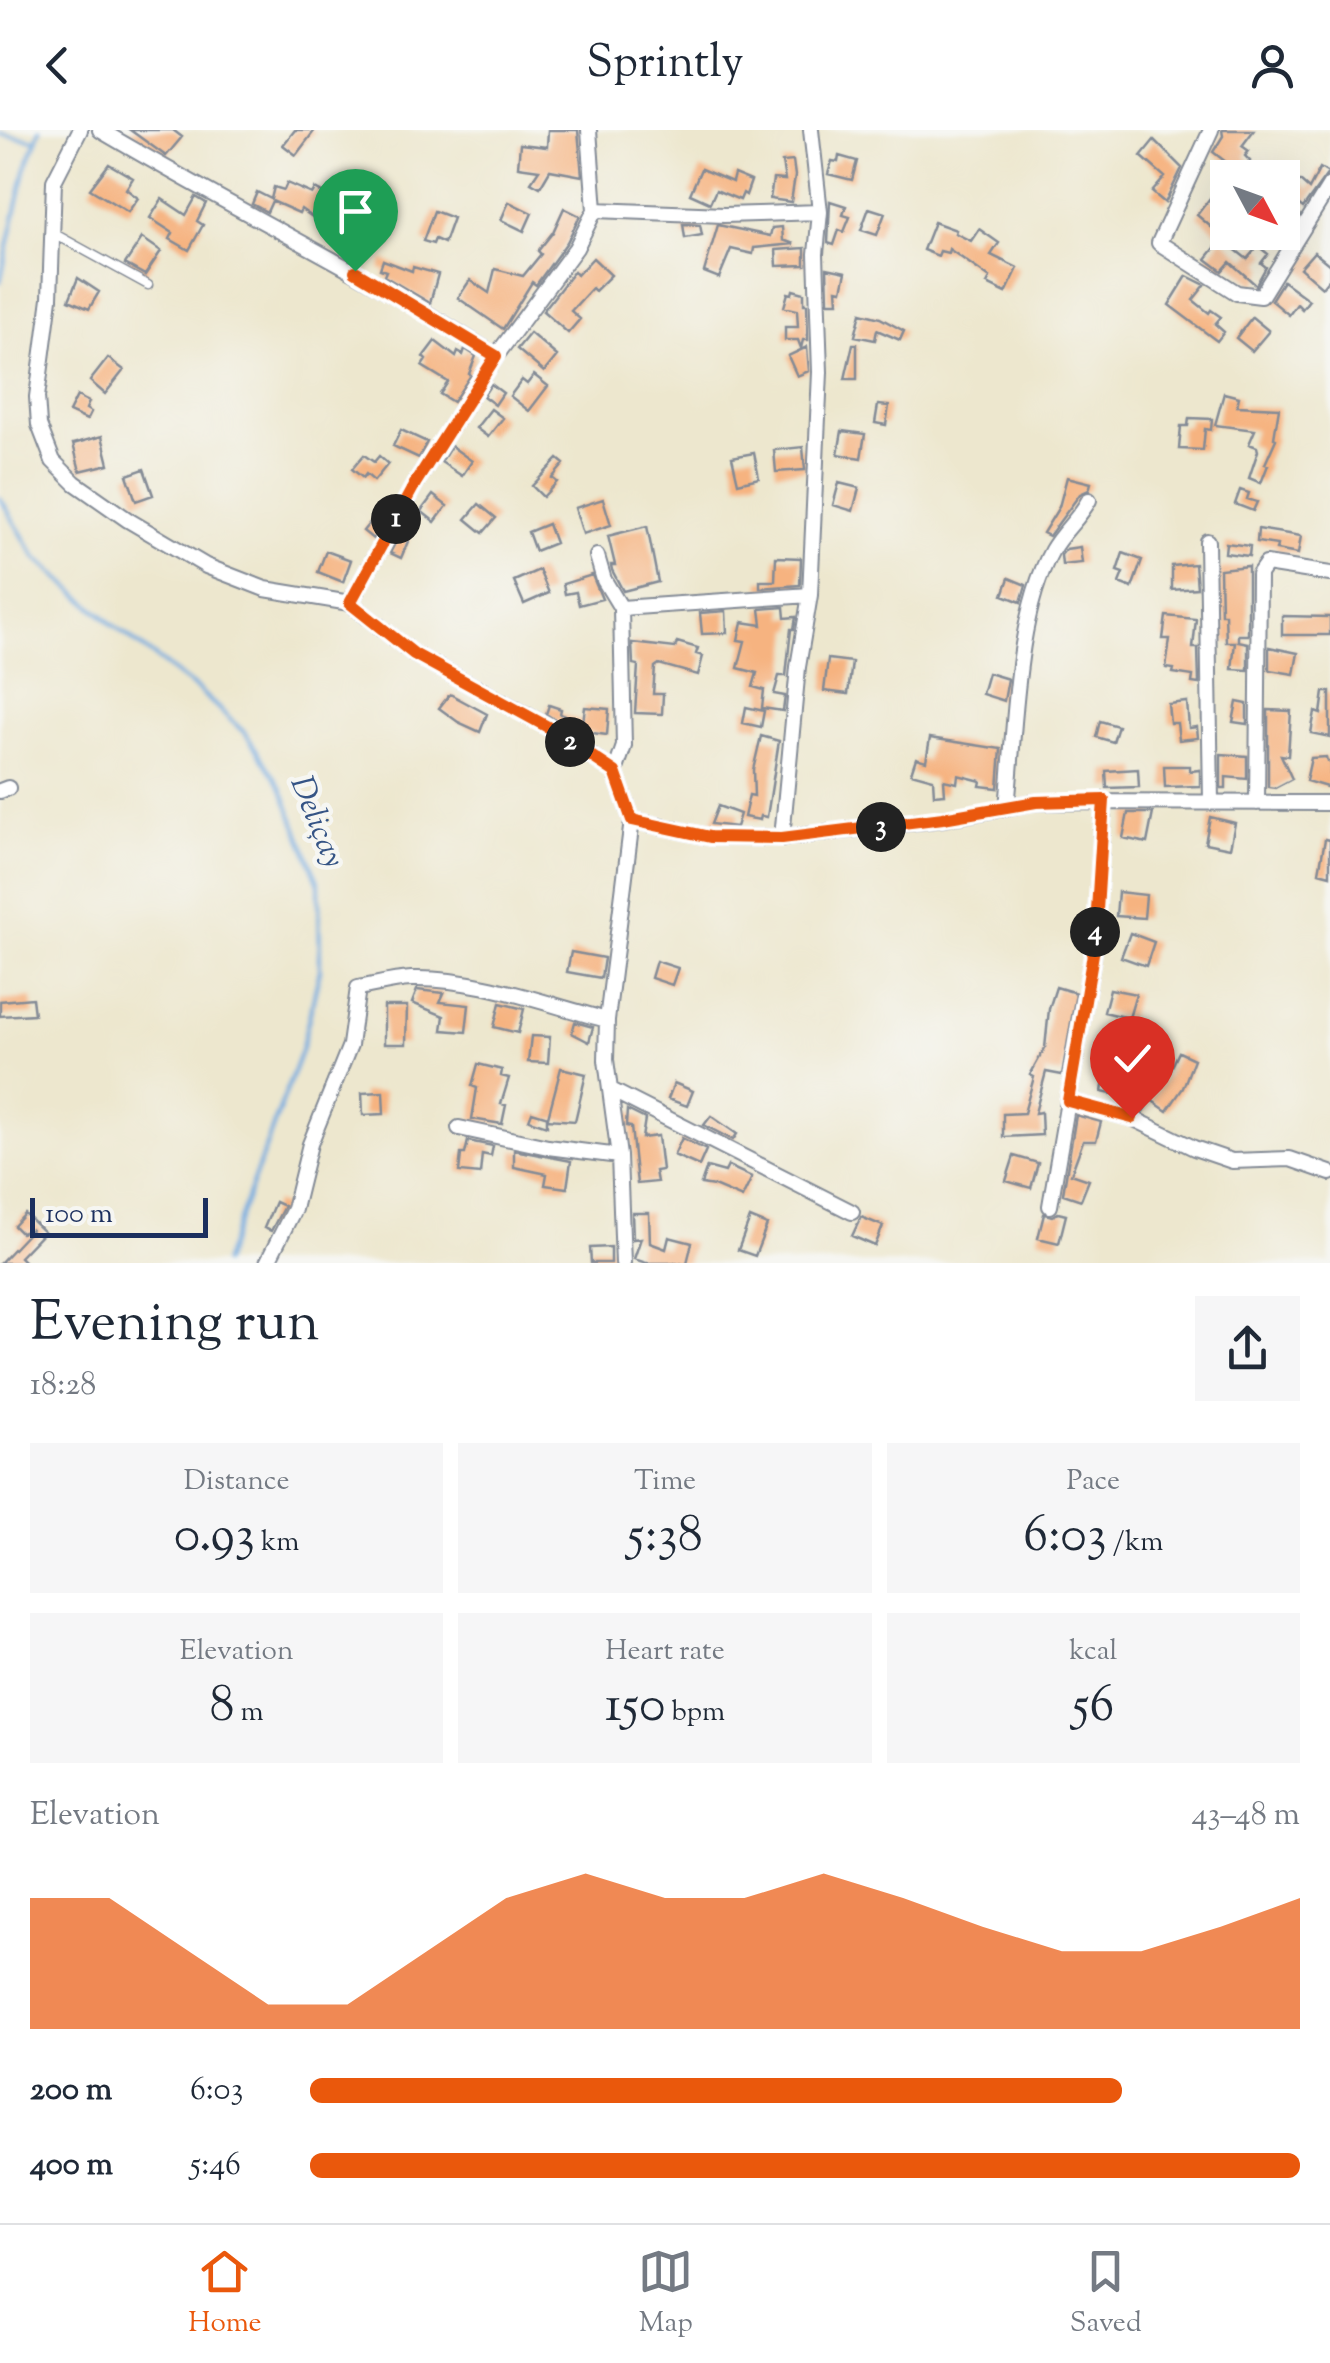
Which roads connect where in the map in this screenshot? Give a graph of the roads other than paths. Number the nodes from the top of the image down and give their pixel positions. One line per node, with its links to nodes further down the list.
1 (80, 130): 9 (street)
2 (100, 130): 11 (street)
3 (589, 130): 7 (street)
4 (811, 130): 8 (street)
5 (1211, 130): 6 (street)
6 (1330, 184)
7 (595, 210): 8 (street); 11 (street)
8 (820, 212): 16 (street)
9 (53, 233): 10 (lane); 17 (street)
10 (148, 286)
11 (496, 356): 17 (street)
12 (1089, 500): 24 (street)
13 (1207, 541): 21 (street)
14 (597, 556): 18 (street)
15 (1330, 574): 22 (street)
16 (810, 595): 18 (street); 26 (street)
17 (350, 603): 19 (street)
18 (621, 608): 19 (street)
19 (615, 772): 25 (street)
20 (1104, 800): 21 (street); 24 (street); 29 (street)
21 (1211, 802): 22 (street)
22 (1257, 803): 23 (street)
23 (1330, 803)
24 (1007, 807): 26 (street)
25 (632, 820): 26 (street); 27 (street)
26 (782, 838)
27 (607, 1020): 28 (street); 36 (street)
28 (611, 1090): 31 (street); 34 (street)
29 (1068, 1101): 32 (street); 33 (street)
30 (459, 1128): 31 (street)
31 (619, 1156): 35 (street)
32 (1330, 1173)
33 (1050, 1206)
34 (852, 1212)
35 (628, 1261)
36 (267, 1263)

